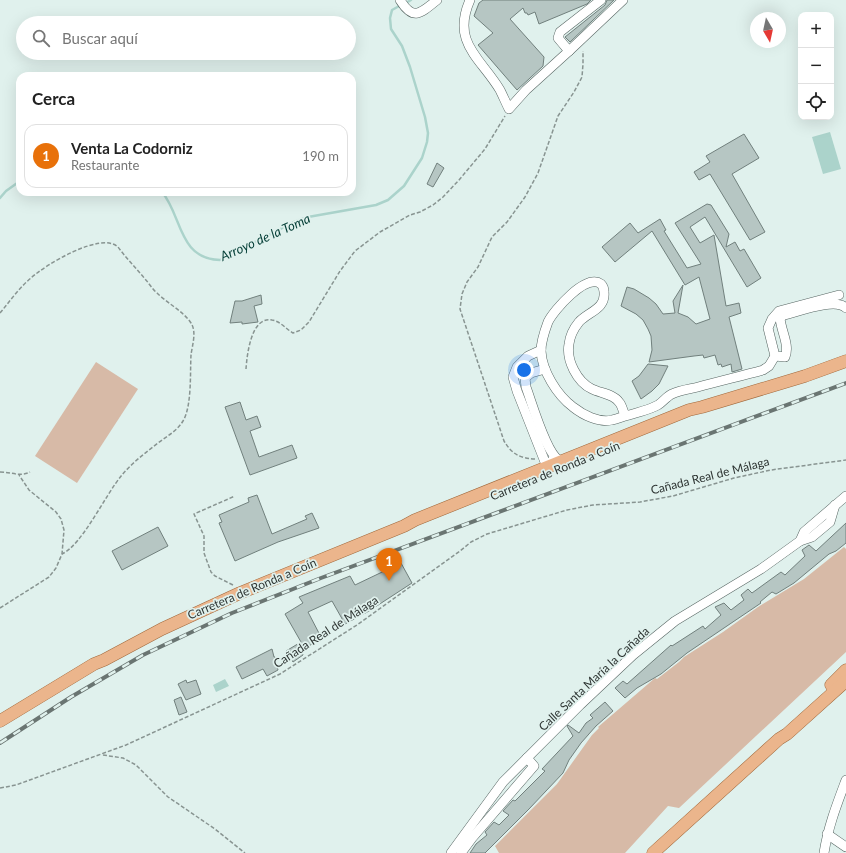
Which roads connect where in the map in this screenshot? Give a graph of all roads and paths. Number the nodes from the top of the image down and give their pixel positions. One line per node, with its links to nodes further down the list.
1 (400, 0): 2 (street)
2 (436, 0)
3 (470, 0): 8 (street)
4 (601, 0): 7 (street)
5 (623, 0): 6 (street)
6 (581, 43): 7 (street); 21 (path)
7 (569, 51): 8 (street)
8 (509, 109): 16 (path)
9 (843, 293): 10 (street); 13 (street)
10 (845, 306): 13 (street)
11 (0, 313): 29 (path)
12 (541, 350): 15 (street); 18 (street); 21 (street)
13 (775, 356): 18 (street)
14 (846, 361): 17 (main road, Carretera de Ronda a Coín)
15 (545, 368): 18 (street); 21 (street)
16 (246, 369)
17 (702, 407): 19 (main road, Carretera de Ronda a Coín); 21 (main road, Carretera de Ronda a Coín)
18 (625, 416)
19 (590, 457): 21 (main road); 25 (main road, Carretera de Ronda a Coín)
20 (846, 460): 38 (path, Cañada Real de Málaga)
21 (549, 462): 25 (main road); 28 (main road, Carretera de Ronda a Coín)
22 (0, 472): 24 (path)
23 (30, 472): 24 (path)
24 (19, 475): 29 (path)
25 (523, 485): 28 (main road, Carretera de Ronda a Coín)
26 (235, 496): 30 (path)
27 (846, 496): 39 (street, Calle Santa María la Cañada)
28 (404, 526): 30 (main road, Carretera de Ronda a Coín)
29 (62, 554): 31 (path)
30 (245, 591): 32 (main road, Carretera de Ronda a Coín)
31 (0, 608)
32 (104, 660): 35 (main road, Carretera de Ronda a Coín); 36 (main road, Carretera de Ronda a Coín)
33 (846, 670): 37 (main road)
34 (846, 681): 37 (main road)
35 (0, 721)
36 (0, 728)
37 (779, 739): 47 (main road)
38 (102, 754): 41 (path, Cañada Real de Málaga); 44 (path)
39 (527, 758): 45 (street, Calle Santa María la Cañada); 46 (street)
40 (846, 780): 42 (street)
41 (0, 788)
42 (827, 834): 43 (street); 48 (street)
43 (846, 847)
44 (245, 853)
45 (451, 853)
46 (461, 853)
47 (653, 853)
48 (824, 853)

